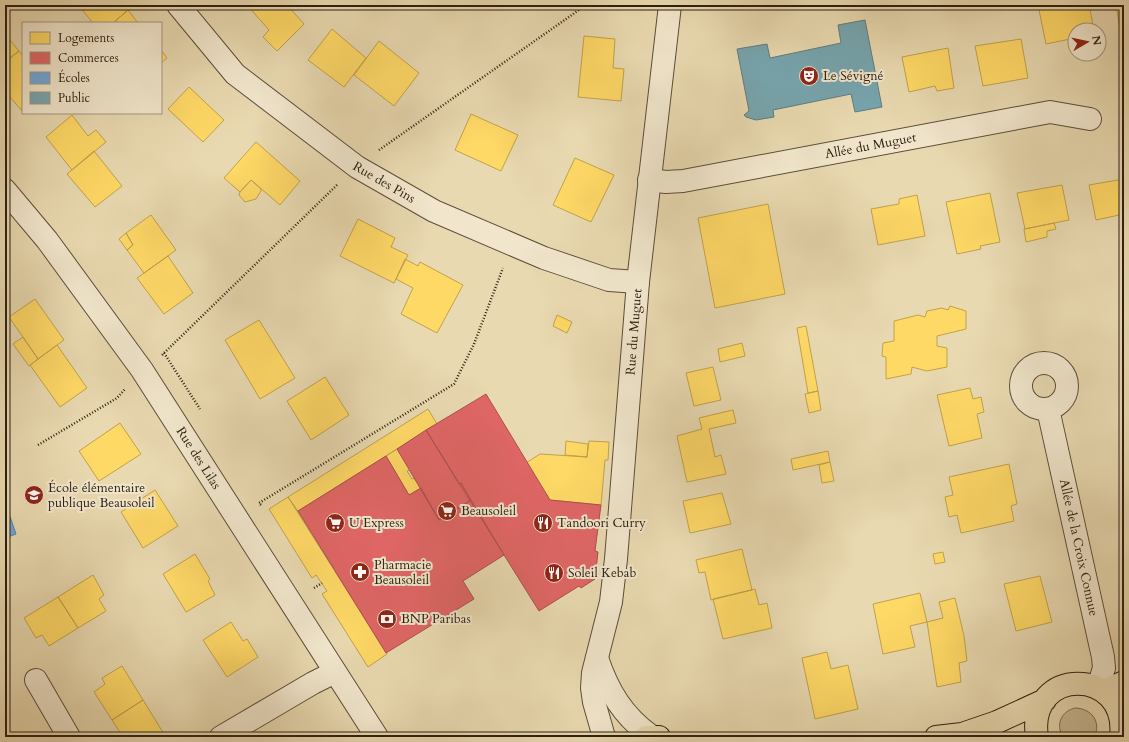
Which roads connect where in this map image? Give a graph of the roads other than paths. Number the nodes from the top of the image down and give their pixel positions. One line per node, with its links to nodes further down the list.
1 (178, 5): 6 (street, Rue des Pins)
2 (670, 5): 4 (street, Rue du Muguet)
3 (1090, 119): 4 (street, Allée du Muguet)
4 (649, 180): 6 (street, Rue du Muguet)
5 (5, 190): 9 (street, Rue des Lilas)
6 (638, 282): 8 (street, Rue du Muguet)
7 (1048, 409): 12 (street, Allée de la Croix Connue)
8 (597, 658): 19 (street, Rue du Muguet); 20 (street)
9 (335, 672): 17 (street); 18 (street, Rue des Lilas)
10 (36, 680): 16 (street)
11 (1124, 682): 12 (main road)
12 (1101, 689): 13 (main road); 14 (main road)
13 (1045, 700): 15 (main road); 23 (main road)
14 (1123, 729)
15 (962, 734): 21 (main road); 22 (main road)
16 (69, 737)
17 (221, 737)
18 (377, 737)
19 (604, 737)
20 (652, 737)
21 (936, 737)
22 (986, 737)
23 (1037, 737)

